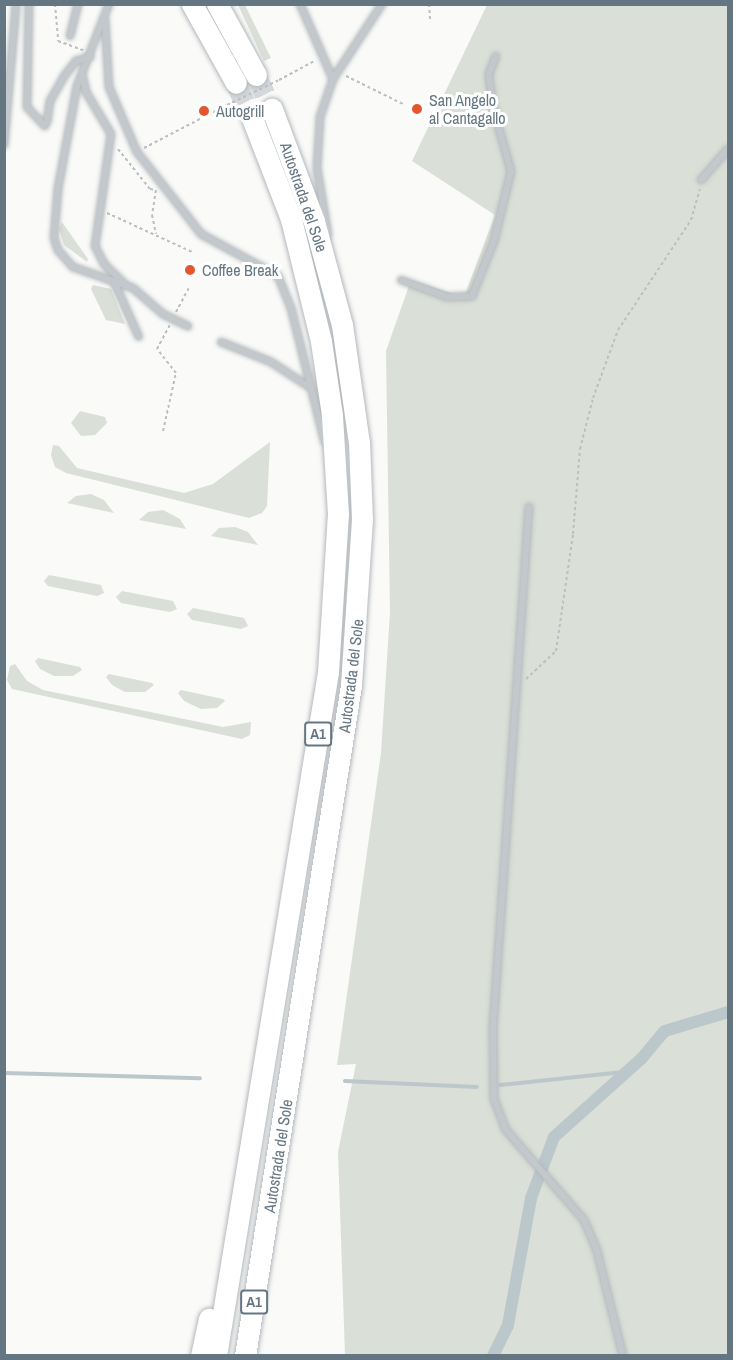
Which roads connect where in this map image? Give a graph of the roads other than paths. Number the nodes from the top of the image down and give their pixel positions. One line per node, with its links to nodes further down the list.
1 (16, 4): 19 (lane)
2 (29, 4): 12 (lane)
3 (78, 4): 10 (lane)
4 (109, 4): 9 (lane)
5 (192, 4): 16 (highway)
6 (218, 4): 14 (highway)
7 (300, 4): 15 (lane)
8 (382, 4): 15 (lane)
9 (105, 20): 12 (lane); 29 (lane)
10 (70, 36)
11 (496, 56): 22 (lane)
12 (90, 57): 13 (lane)
13 (82, 73): 23 (lane); 24 (lane)
14 (256, 75)
15 (333, 79): 25 (lane)
16 (236, 83)
17 (272, 109): 25 (highway, Autostrada del Sole / A1)
18 (252, 118): 30 (highway, Autostrada del Sole / A1)
19 (4, 145)
20 (729, 149): 21 (lane)
21 (701, 180)
22 (401, 280)
23 (114, 282): 24 (lane); 27 (lane)
24 (128, 286): 26 (lane)
25 (342, 325): 33 (highway, Autostrada del Sole / A1)
26 (188, 326)
27 (138, 337)
28 (221, 342): 29 (lane)
29 (308, 386): 30 (lane)
30 (337, 485): 32 (highway, Autostrada del Sole / A1)
31 (529, 507): 38 (lane)
32 (240, 1209): 34 (highway); 35 (highway, Autostrada del Sole / A1)
33 (263, 1249): 36 (highway, Autostrada del Sole / A1); 37 (highway)
34 (201, 1356)
35 (216, 1356)
36 (245, 1356)
37 (256, 1356)
38 (623, 1356)

